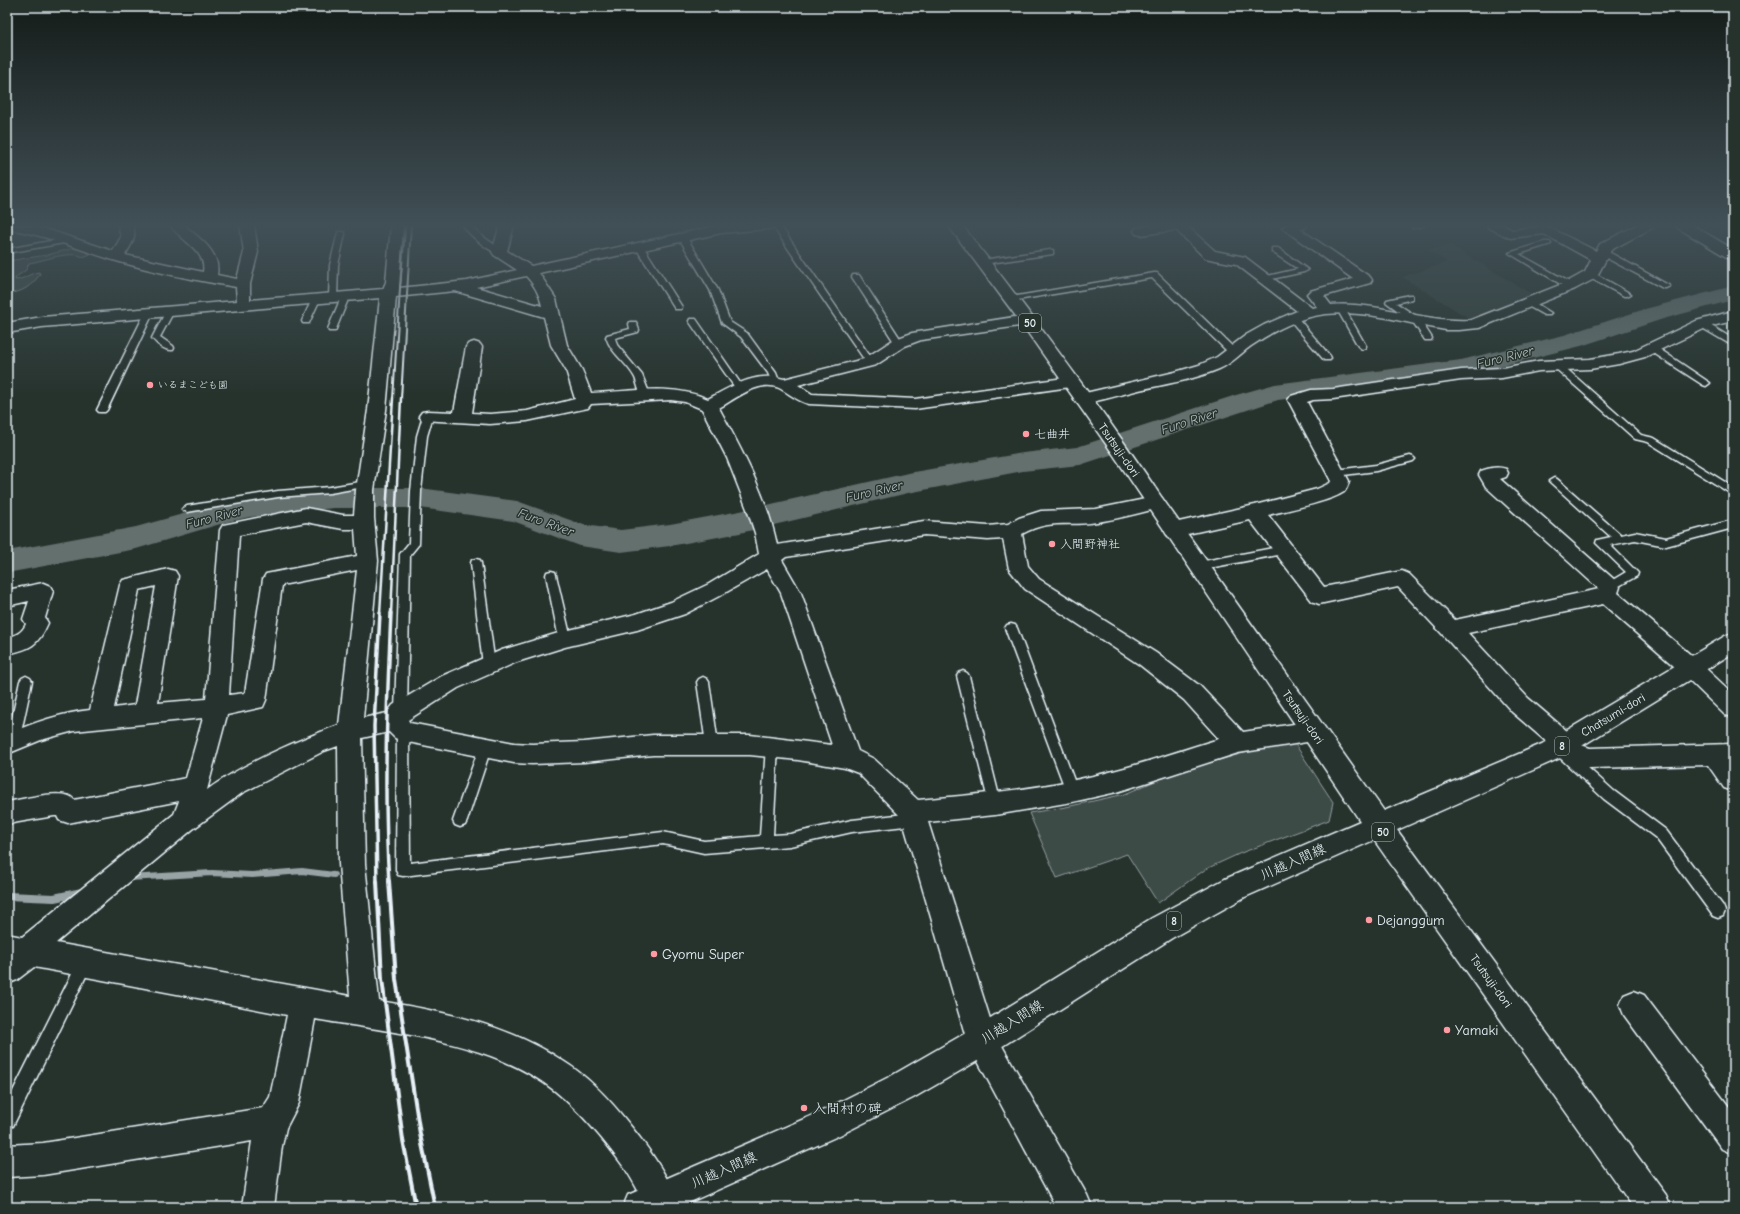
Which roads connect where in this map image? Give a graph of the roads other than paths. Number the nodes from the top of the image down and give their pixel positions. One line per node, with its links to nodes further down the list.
1 (230, 282): 19 (street)
2 (337, 282): 25 (lane)
3 (394, 282): 23 (street)
4 (479, 282): 20 (street)
5 (538, 282): 37 (street)
6 (662, 282): 31 (lane)
7 (710, 282): 60 (lane)
8 (816, 282): 57 (lane)
9 (859, 282): 49 (lane)
10 (998, 282): 28 (main road, Tsutsuji-dori / 50)
11 (1114, 282): 28 (lane)
12 (1161, 282): 55 (lane)
13 (1269, 282): 35 (street)
14 (1359, 282): 32 (street)
15 (1562, 282): 21 (lane)
16 (1578, 282): 21 (street)
17 (1604, 282): 24 (lane)
18 (1657, 282): 22 (lane)
19 (243, 284): 30 (street)
20 (456, 286): 23 (street); 37 (street)
21 (1570, 286): 29 (street)
22 (1666, 286)
23 (389, 293): 25 (street); 74 (street)
24 (1627, 294)
25 (339, 297): 27 (street); 47 (lane)
26 (1409, 297): 41 (lane)
27 (316, 299): 30 (street); 42 (lane)
28 (1011, 299): 40 (main road, Tsutsuji-dori / 50)
29 (1529, 303): 36 (lane); 41 (street)
30 (244, 305): 33 (street)
31 (678, 307)
32 (1334, 309): 35 (street); 41 (street); 51 (lane)
33 (170, 311): 34 (street); 53 (lane)
34 (150, 313): 46 (street); 67 (lane)
35 (1309, 313): 39 (street)
36 (1547, 313)
37 (552, 314): 64 (street)
38 (1733, 316): 45 (street)
39 (1293, 318): 55 (street); 56 (lane)
40 (1027, 320): 49 (street); 59 (main road, Tsutsuji-dori / 50)
41 (1416, 320): 48 (lane)
42 (306, 321)
43 (693, 321): 62 (lane)
44 (633, 324): 63 (lane)
45 (1702, 324): 50 (lane); 54 (street)
46 (7, 328)
47 (332, 329)
48 (1428, 338)
49 (899, 343): 57 (street)
50 (1733, 343)
51 (1362, 346)
52 (474, 347): 69 (street)
53 (170, 348)
54 (1652, 348): 58 (street); 61 (lane)
55 (1233, 352): 65 (street)
56 (1327, 358)
57 (870, 362): 60 (street)
58 (1557, 365): 71 (street); 75 (lane)
59 (1070, 382): 60 (street); 65 (main road, Tsutsuji-dori / 50)
60 (780, 383): 62 (street)
61 (1706, 384)
62 (741, 390): 66 (street)
63 (646, 395): 64 (street); 66 (street)
64 (584, 399): 69 (street)
65 (1082, 400): 76 (main road, Tsutsuji-dori / 50)
66 (709, 406): 85 (street)
67 (102, 410)
68 (428, 416): 69 (street); 106 (lane)
69 (462, 418)
70 (1410, 459): 71 (lane)
71 (1336, 473): 78 (street)
72 (1498, 473): 90 (street)
73 (1554, 481): 83 (lane)
74 (366, 487): 77 (lane); 79 (street)
75 (1733, 492)
76 (1154, 503): 81 (main road, Tsutsuji-dori / 50); 82 (street)
77 (187, 509)
78 (1256, 512): 81 (street); 84 (street)
79 (365, 520): 86 (street); 102 (street)
80 (1733, 524): 83 (lane)
81 (1174, 530): 88 (main road, Tsutsuji-dori / 50)
82 (1012, 531): 85 (street); 110 (street)
83 (1620, 540): 90 (lane)
84 (1284, 550): 88 (lane); 93 (street)
85 (770, 558): 94 (street); 116 (street)
86 (368, 561): 102 (street); 107 (street)
87 (476, 563): 97 (lane)
88 (1199, 566): 108 (main road, Tsutsuji-dori / 50)
89 (551, 575): 94 (lane)
90 (1608, 591): 93 (street); 98 (street)
91 (7, 598): 96 (street)
92 (1011, 628): 119 (lane)
93 (1451, 629): 113 (street)
94 (565, 639): 97 (street)
95 (1733, 642): 98 (main road, Chatsumi-dori / 8)
96 (7, 646)
97 (489, 665): 106 (street)
98 (1691, 668): 103 (street); 113 (main road, Chatsumi-dori / 8)
99 (963, 676): 120 (lane)
100 (26, 681): 109 (lane)
101 (703, 682): 111 (lane)
102 (217, 707): 104 (street); 118 (street)
103 (1733, 708)
104 (145, 713): 105 (street); 105 (street)
105 (100, 718): 109 (street)
106 (399, 721): 107 (street); 114 (street); 126 (lane)
107 (350, 731): 123 (street); 132 (street)
108 (1313, 731): 110 (street); 125 (main road, Tsutsuji-dori / 50)
109 (10, 743)
110 (1238, 743): 119 (street)
111 (712, 744): 112 (street); 114 (street)
112 (772, 746): 116 (street); 126 (lane)
113 (1562, 746): 115 (street); 125 (main road, Chatsumi-dori / 8); 127 (lane)
114 (486, 748): 124 (lane)
115 (1723, 754): 117 (street)
116 (848, 758): 122 (street)
117 (1733, 780)
118 (196, 787): 121 (street); 123 (street)
119 (1072, 791): 120 (street)
120 (996, 804): 122 (street)
121 (7, 813)
122 (913, 816): 126 (lane); 133 (street)
123 (184, 821): 128 (street)
124 (460, 821)
125 (1378, 825): 133 (main road, 川越入間線 / 8); 141 (main road, Tsutsuji-dori / 50)
126 (766, 842)
127 (1718, 911)
128 (17, 955): 129 (street)
129 (85, 962): 130 (street); 134 (lane)
130 (304, 1003): 132 (street); 135 (street)
131 (1634, 1005): 136 (street)
132 (366, 1013): 138 (street)
133 (982, 1041): 138 (main road, 川越入間線 / 8); 140 (main road)
134 (7, 1120)
135 (272, 1122): 137 (street); 139 (street)
136 (1733, 1138)
137 (7, 1162)
138 (650, 1202)
139 (258, 1207)
140 (1075, 1207)
141 (1654, 1207)

